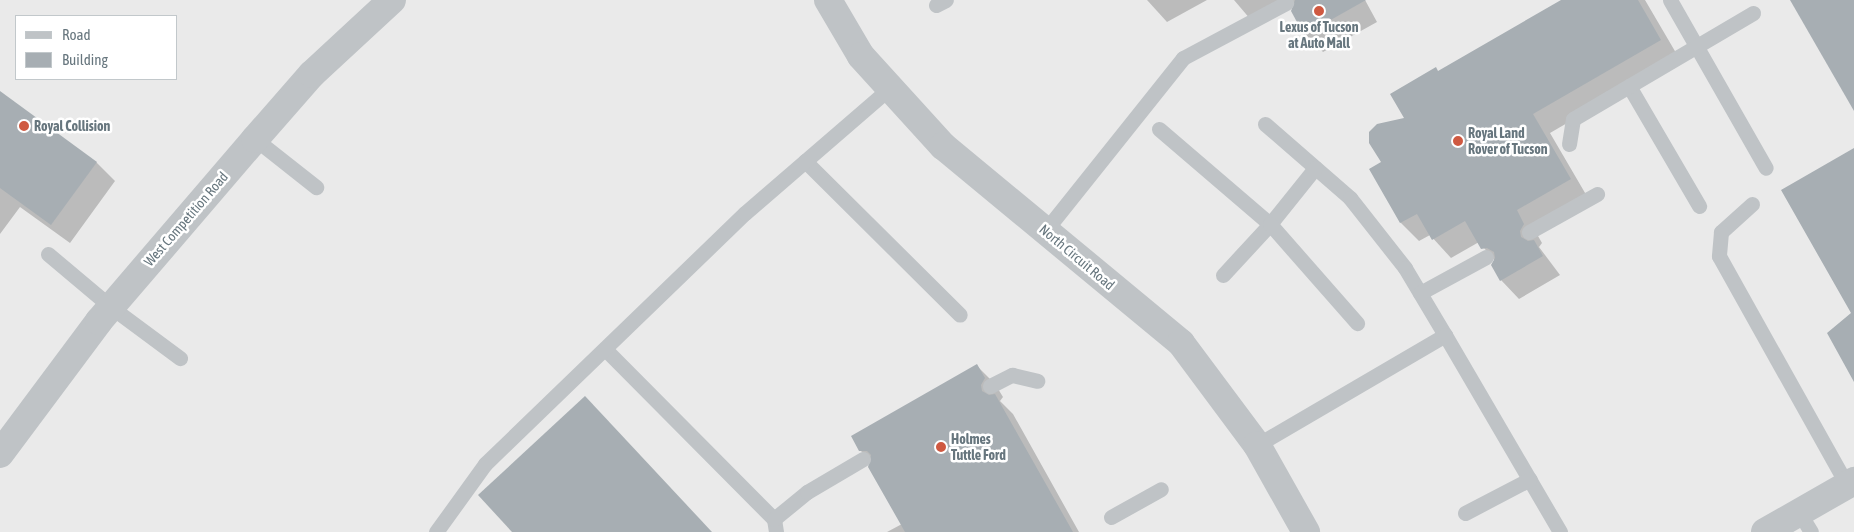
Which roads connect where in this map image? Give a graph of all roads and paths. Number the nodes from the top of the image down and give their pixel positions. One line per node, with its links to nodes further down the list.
1 (392, 0): 11 (street, West Competition Road)
2 (828, 0): 8 (street, North Circuit Road)
3 (1670, 0): 6 (lane)
4 (1286, 3): 21 (lane)
5 (1753, 13): 6 (lane)
6 (1697, 46): 7 (lane); 15 (lane)
7 (1629, 86): 12 (lane); 19 (lane)
8 (890, 88): 13 (lane); 21 (street, North Circuit Road)
9 (1265, 124): 14 (lane)
10 (1158, 129): 20 (lane)
11 (255, 139): 16 (lane); 27 (street, West Competition Road)
12 (1569, 144)
13 (805, 161): 28 (lane); 31 (lane)
14 (1315, 168): 20 (lane); 26 (lane)
15 (1766, 168)
16 (316, 187)
17 (1598, 194): 22 (lane)
18 (1752, 204): 39 (lane)
19 (1699, 206)
20 (1270, 224): 25 (lane); 29 (lane)
21 (1046, 231): 35 (street, North Circuit Road)
22 (1529, 232)
23 (48, 254): 27 (lane)
24 (1486, 257): 26 (lane)
25 (1223, 275)
26 (1420, 293): 30 (lane)
27 (111, 307): 32 (lane); 36 (street, West Competition Road)
28 (960, 315)
29 (1357, 323)
30 (1445, 335): 35 (lane); 38 (lane)
31 (605, 349): 44 (lane); 45 (lane)
32 (180, 358)
33 (1037, 381): 34 (lane)
34 (990, 386)
35 (1256, 445): 46 (street, North Circuit Road)
36 (0, 454)
37 (863, 459): 44 (lane)
38 (1530, 479): 41 (lane); 47 (lane)
39 (1851, 483): 43 (street)
40 (1161, 489): 42 (lane)
41 (1465, 513)
42 (1111, 517)
43 (1805, 522): 48 (street)
44 (775, 526)
45 (436, 532)
46 (1306, 532)
47 (1560, 532)
48 (1764, 532)

